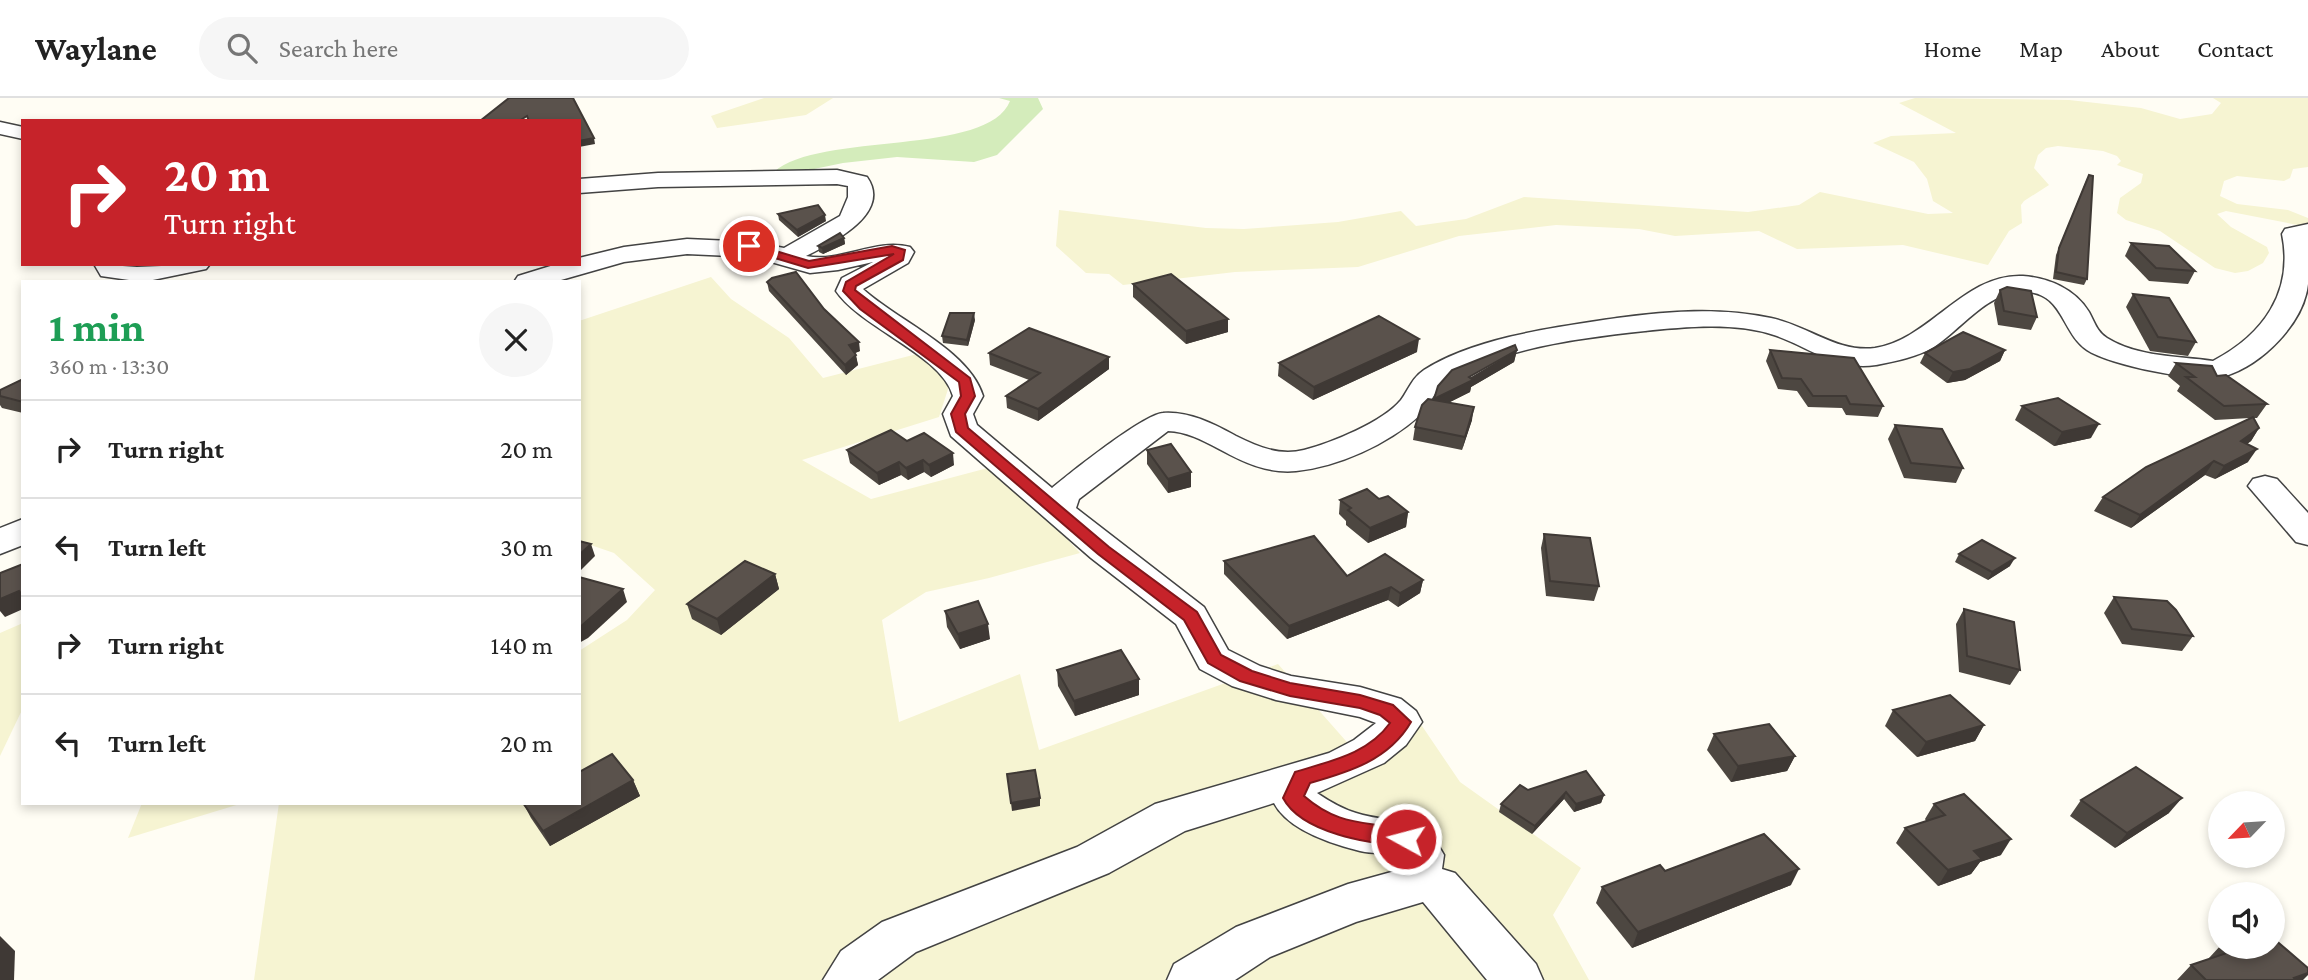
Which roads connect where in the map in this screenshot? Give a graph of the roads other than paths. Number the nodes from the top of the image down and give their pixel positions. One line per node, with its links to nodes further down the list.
1 (0, 128): 2 (street)
2 (21, 133)
3 (581, 186): 5 (street)
4 (2308, 231): 12 (street)
5 (787, 256): 9 (street); 12 (street)
6 (108, 266): 7 (street)
7 (183, 266)
8 (579, 266): 10 (street)
9 (581, 266)
10 (534, 280)
11 (2264, 486): 14 (street)
12 (1058, 509): 16 (street)
13 (21, 531): 15 (street)
14 (2308, 534)
15 (0, 543)
16 (1302, 778): 18 (street); 19 (street)
17 (1438, 887): 20 (street)
18 (848, 980)
19 (1192, 980)
20 (1518, 980)

